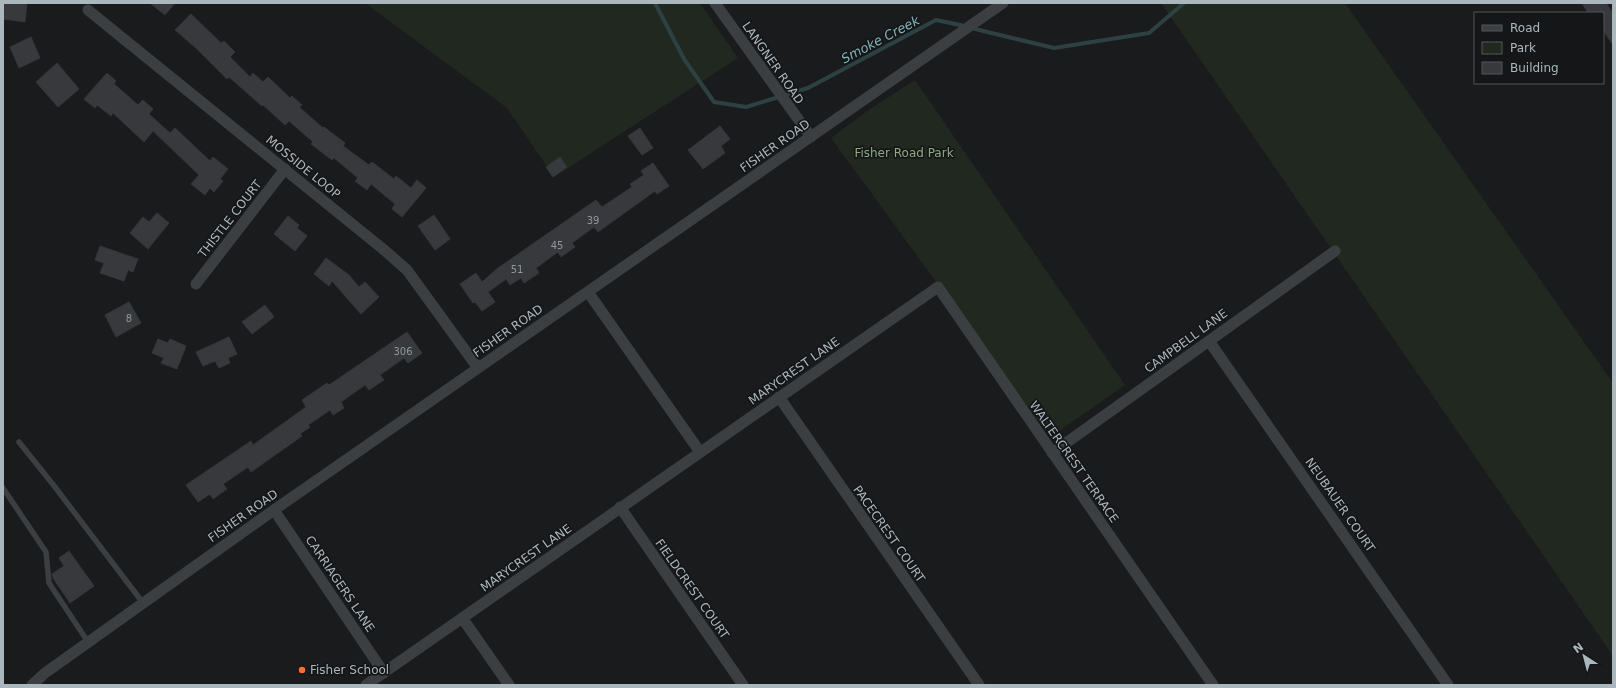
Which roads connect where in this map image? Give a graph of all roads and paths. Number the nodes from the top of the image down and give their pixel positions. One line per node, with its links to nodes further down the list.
1 (715, 3): 4 (street, LANGNER ROAD)
2 (1002, 4): 4 (street, FISHER ROAD)
3 (88, 10): 5 (street, MOSSIDE LOOP)
4 (810, 137): 8 (street, FISHER ROAD)
5 (285, 169): 7 (street, THISTLE COURT); 11 (street, MOSSIDE LOOP)
6 (1335, 251): 10 (street, CAMPBELL LANE)
7 (196, 284)
8 (588, 292): 11 (street, FISHER ROAD); 14 (street)
9 (904, 310): 12 (street, MARYCREST LANE); 15 (street, WALTERCREST TERRACE)
10 (1209, 340): 15 (street, CAMPBELL LANE); 29 (street, NEUBAUER COURT)
11 (478, 368): 18 (street, FISHER ROAD)
12 (779, 397): 14 (street, MARYCREST LANE); 27 (street, PACECREST COURT)
13 (19, 442): 19 (lane)
14 (700, 452): 17 (street, MARYCREST LANE)
15 (1052, 453): 28 (street, WALTERCREST TERRACE)
16 (3, 488): 21 (lane)
17 (620, 507): 20 (street, MARYCREST LANE); 26 (street, FIELDCREST COURT)
18 (274, 510): 19 (street, FISHER ROAD); 22 (street, CARRIAGERS LANE)
19 (143, 603): 21 (street, FISHER ROAD)
20 (463, 619): 22 (street, MARYCREST LANE); 25 (street)
21 (88, 642): 23 (street, FISHER ROAD)
22 (384, 673): 24 (street, MARYCREST LANE)
23 (32, 685)
24 (366, 685)
25 (509, 685)
26 (743, 685)
27 (979, 685)
28 (1213, 685)
29 (1448, 685)

